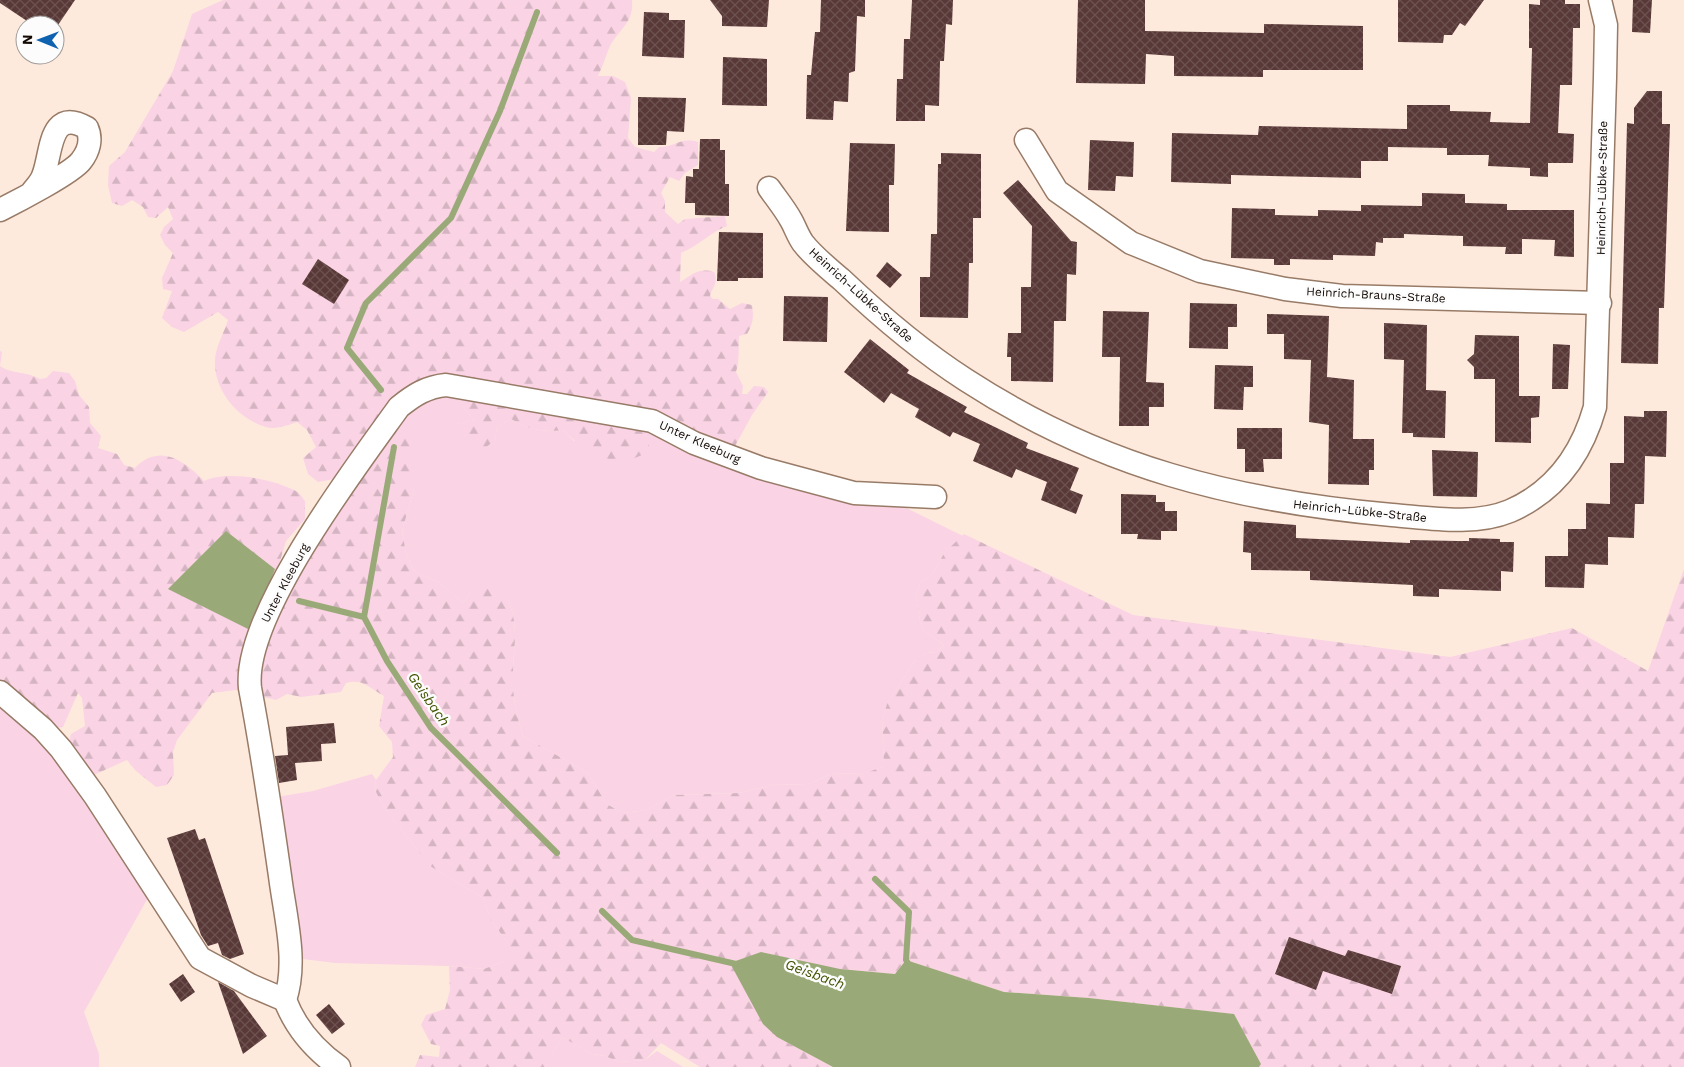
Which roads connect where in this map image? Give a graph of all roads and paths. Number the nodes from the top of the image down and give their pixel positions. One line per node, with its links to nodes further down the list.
1 (1600, 0): 6 (street, Heinrich-Lübke-Straße)
2 (1026, 140): 6 (street, Heinrich-Brauns-Straße)
3 (769, 188): 6 (street, Heinrich-Lübke-Straße)
4 (32, 192): 5 (street)
5 (0, 210)
6 (1600, 302)
7 (935, 497): 9 (street, Unter Kleeburg)
8 (0, 692): 9 (street)
9 (285, 1000): 10 (street)
10 (339, 1067)

